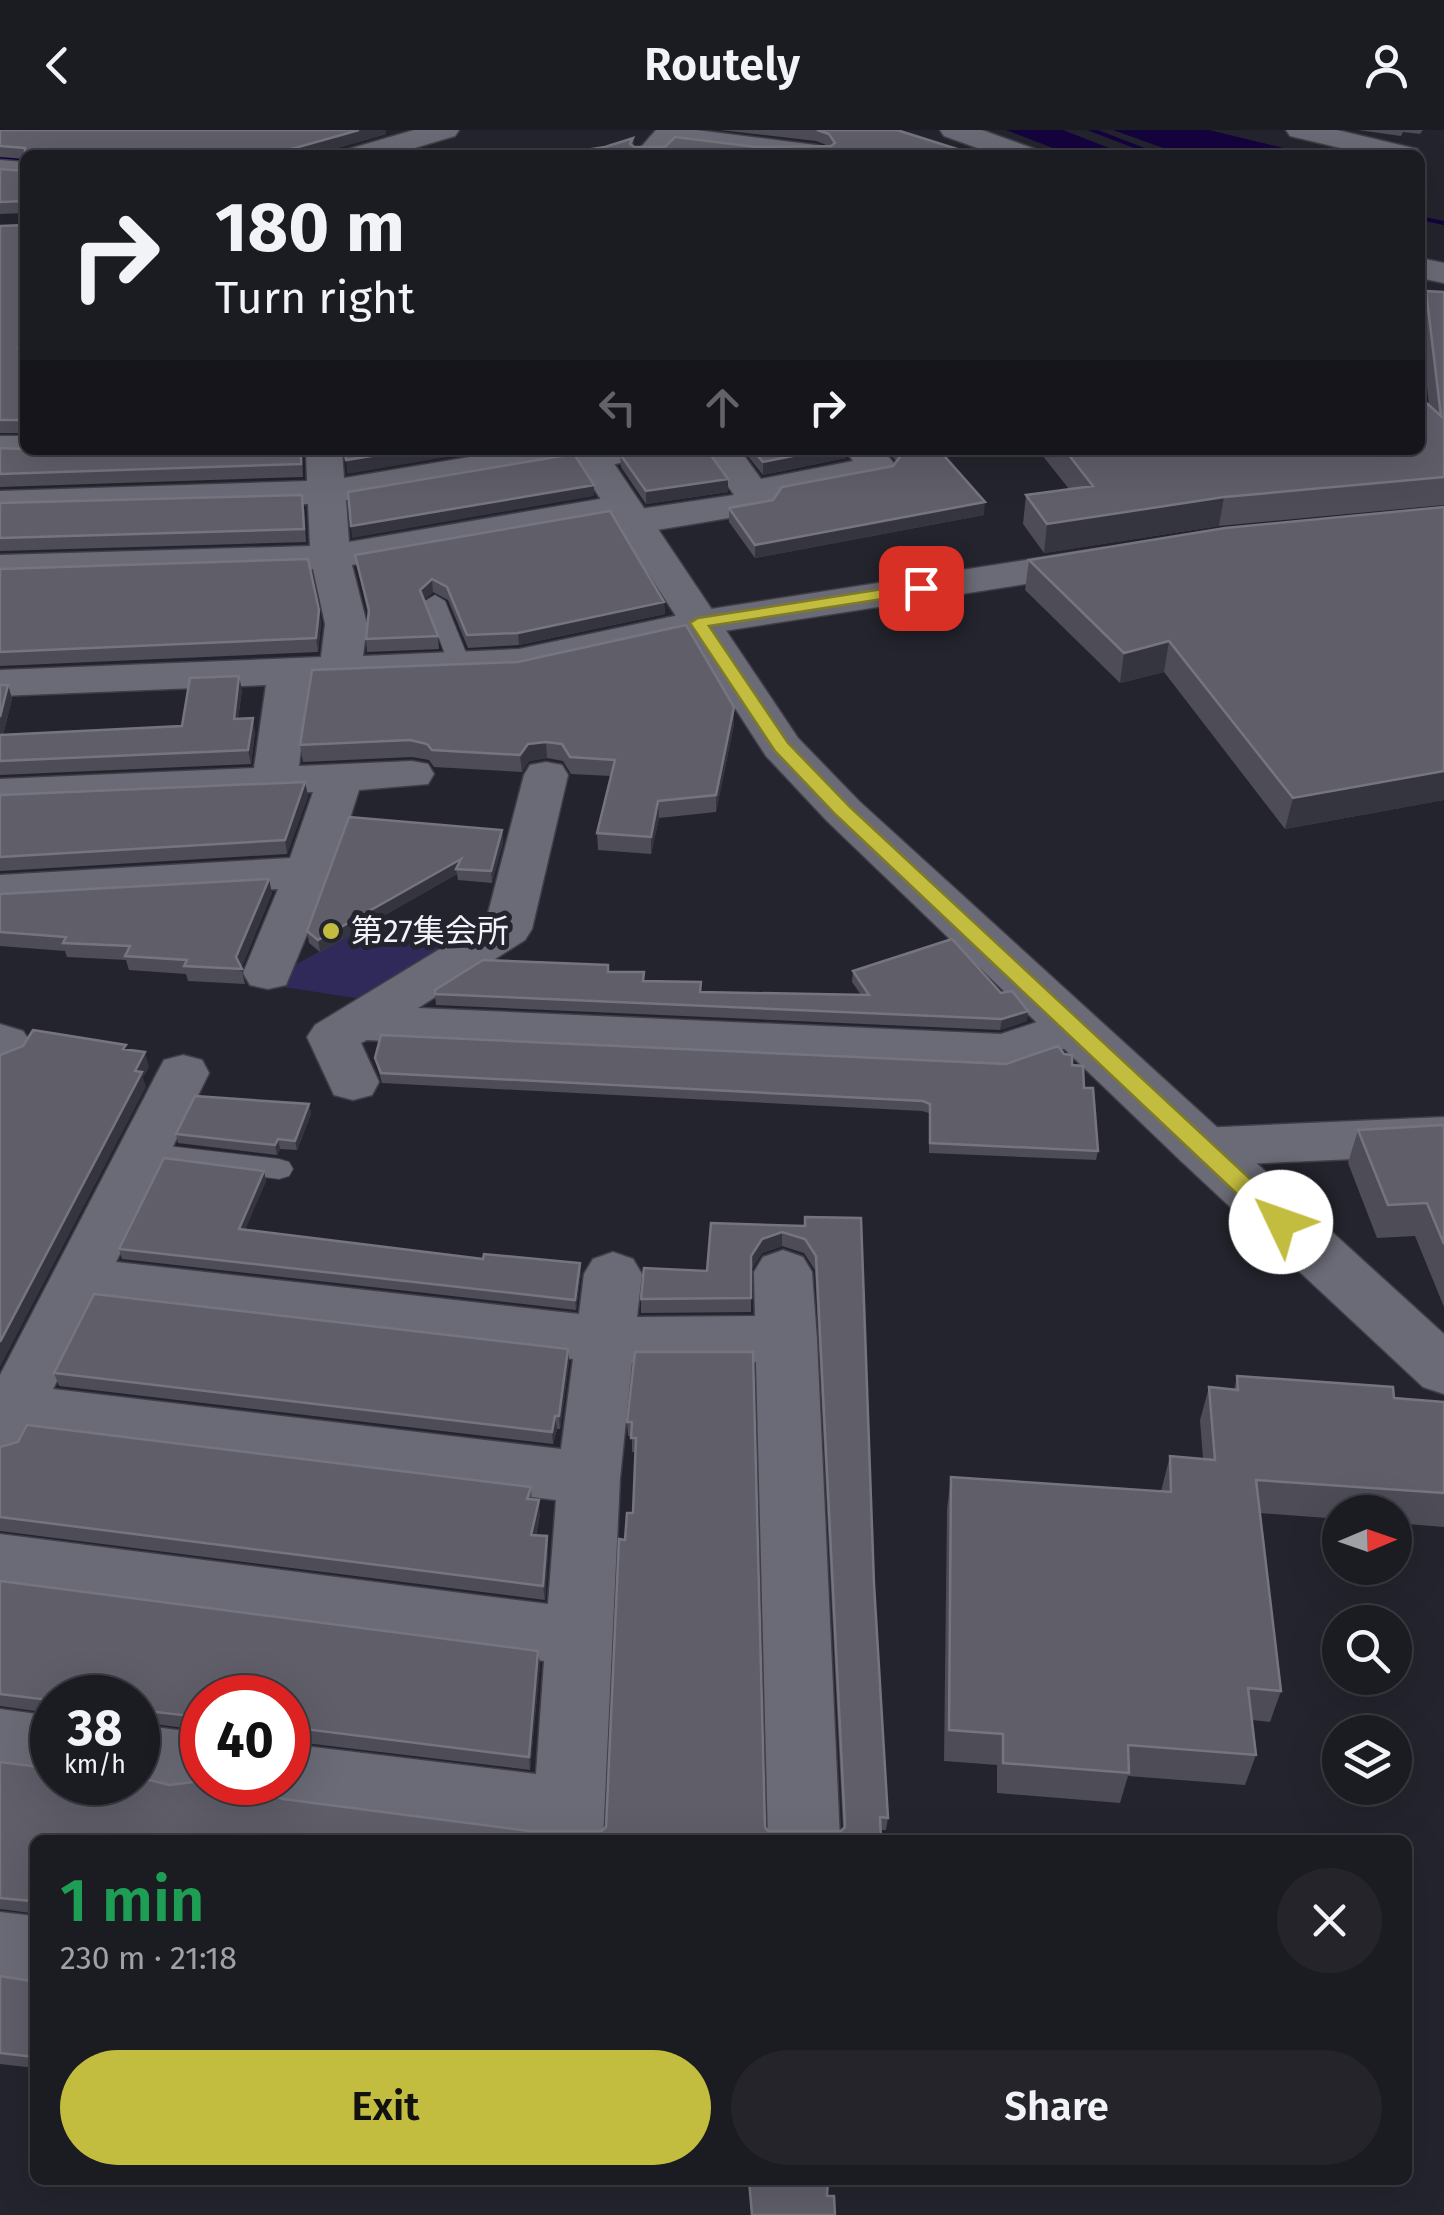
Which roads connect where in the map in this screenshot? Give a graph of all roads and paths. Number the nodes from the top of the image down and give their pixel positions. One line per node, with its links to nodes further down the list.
1 (445, 130): 5 (street)
2 (954, 130): 8 (street)
3 (1300, 130): 9 (street)
4 (757, 144): 6 (street); 7 (street)
5 (384, 150)
6 (654, 150)
7 (792, 150)
8 (1011, 150)
9 (1397, 150)
10 (324, 455): 15 (street)
11 (573, 455): 15 (street)
12 (587, 455): 18 (street)
13 (724, 455): 16 (street)
14 (866, 455): 16 (street)
15 (328, 492): 17 (street); 20 (street)
16 (752, 492): 18 (street)
17 (0, 502)
18 (628, 514): 20 (street); 23 (street)
19 (1142, 554): 23 (street)
20 (330, 556): 21 (street); 25 (street)
21 (0, 567)
22 (435, 601): 24 (lane)
23 (698, 623): 24 (street); 37 (street)
24 (460, 664): 25 (street)
25 (340, 670): 26 (street)
26 (289, 673): 27 (street); 31 (street)
27 (0, 683)
28 (412, 774): 30 (street)
29 (546, 775): 36 (street)
30 (340, 778): 31 (street); 33 (street)
31 (275, 781): 32 (street)
32 (0, 793)
33 (309, 872): 34 (street); 35 (street)
34 (0, 890)
35 (268, 973)
36 (357, 1022): 37 (street); 41 (street)
37 (1072, 1028): 43 (street)
38 (0, 1041): 39 (street)
39 (0, 1050)
40 (182, 1073): 44 (street)
41 (353, 1082)
42 (1444, 1136): 43 (street)
43 (1200, 1147): 51 (street)
44 (142, 1153): 45 (lane); 48 (street)
45 (279, 1169)
46 (784, 1272): 49 (street)
47 (614, 1274): 50 (street)
48 (78, 1279): 50 (street); 52 (street)
49 (787, 1339): 50 (street); 60 (street)
50 (606, 1340): 53 (street)
51 (1444, 1370)
52 (4, 1416): 53 (street)
53 (590, 1478): 55 (street)
54 (0, 1562): 55 (street)
55 (580, 1637): 59 (street)
56 (0, 1740): 57 (street)
57 (30, 1744)
58 (310, 1780): 59 (street)
59 (568, 1825)
60 (804, 1835)
61 (0, 1948): 62 (street)
62 (30, 1952)

